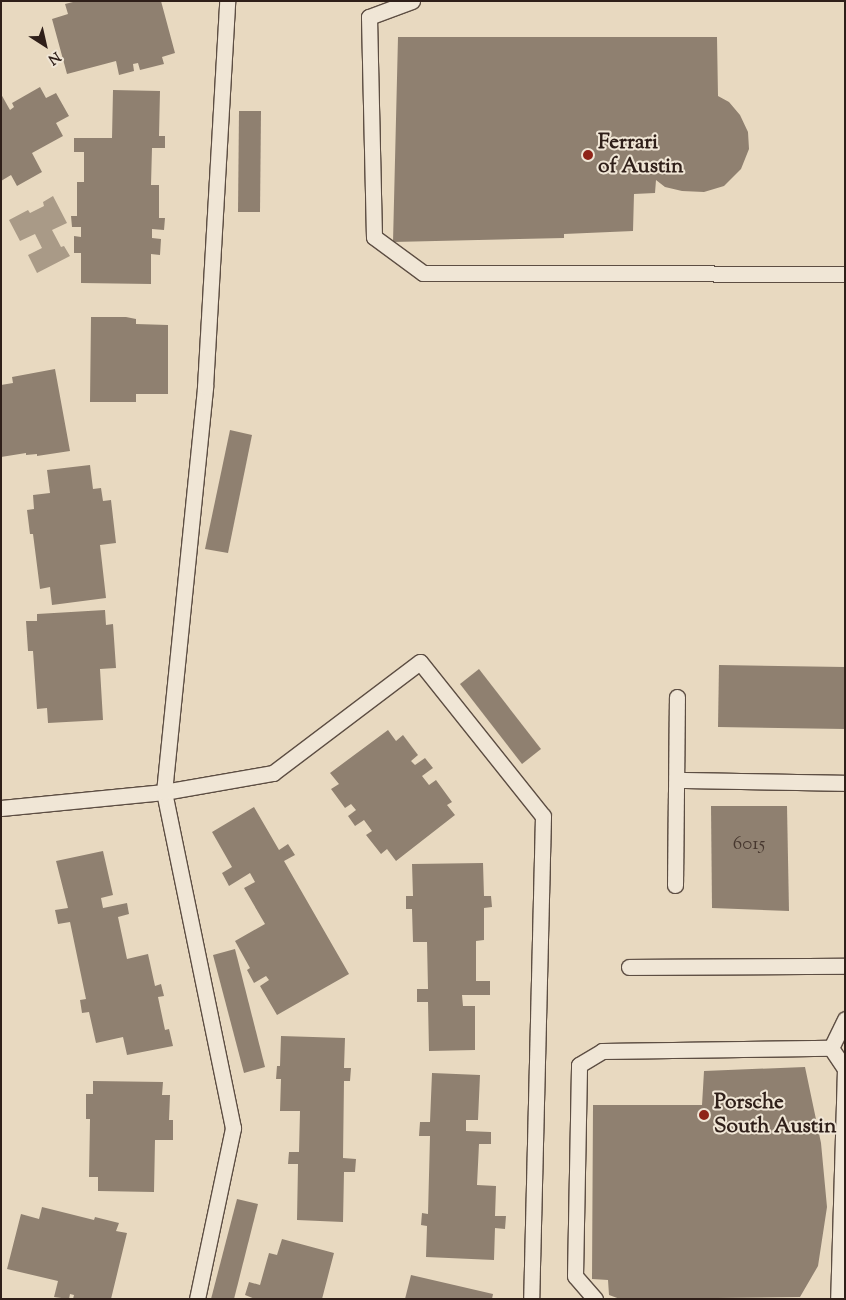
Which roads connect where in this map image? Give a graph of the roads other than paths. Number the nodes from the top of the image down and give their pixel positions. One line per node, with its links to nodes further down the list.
1 (227, 1): 7 (lane)
2 (412, 1): 3 (lane)
3 (845, 274)
4 (677, 697): 5 (lane)
5 (678, 780): 6 (lane); 9 (lane)
6 (845, 783)
7 (164, 792): 8 (lane); 14 (lane); 15 (lane)
8 (1, 808)
9 (675, 885)
10 (845, 966): 11 (lane)
11 (629, 967)
12 (845, 1020): 13 (lane)
13 (831, 1048): 16 (lane); 17 (lane)
14 (197, 1299)
15 (531, 1299)
16 (595, 1299)
17 (838, 1299)

